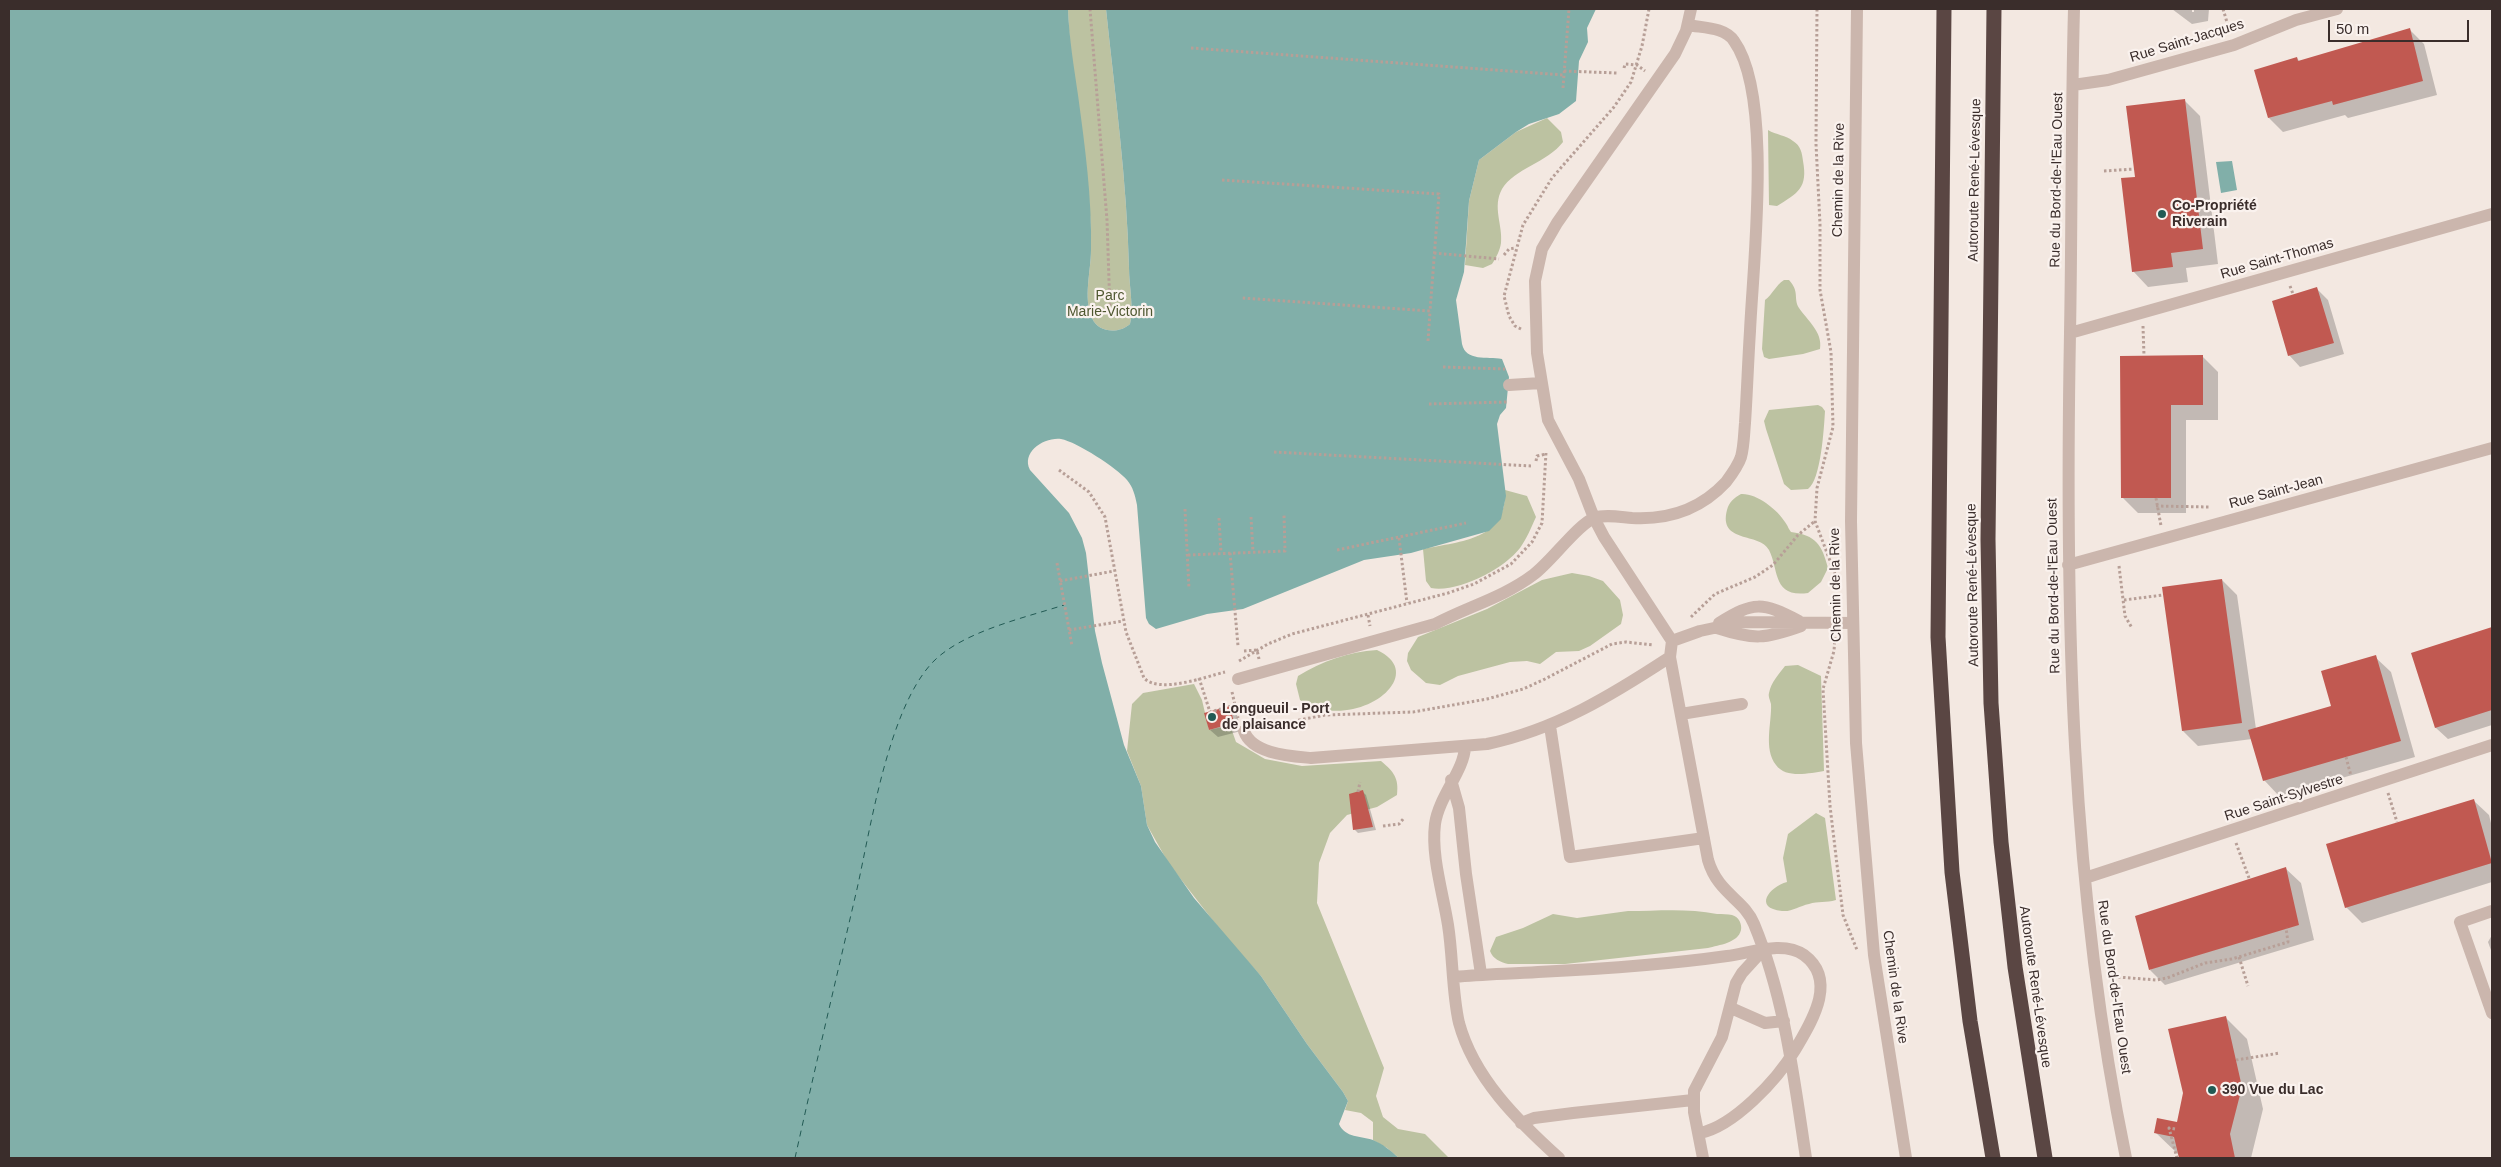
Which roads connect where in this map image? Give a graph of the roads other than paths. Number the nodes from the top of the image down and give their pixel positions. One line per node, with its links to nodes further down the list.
1 (1691, 9): 7 (street)
2 (1856, 9): 16 (street, Chemin de la Rive)
3 (1944, 9): 46 (highway)
4 (1994, 9): 47 (highway, Autoroute René-Lévesque)
5 (2074, 9): 8 (street, Rue du Bord-de-l'Eau Ouest)
6 (2336, 9): 8 (street, Rue Saint-Jacques)
7 (1688, 25): 11 (street); 14 (street)
8 (2073, 85): 10 (street, Rue du Bord-de-l'Eau Ouest)
9 (2492, 214): 10 (street, Rue Saint-Thomas)
10 (2070, 333): 15 (street, Rue du Bord-de-l'Eau Ouest)
11 (1541, 383): 12 (street); 14 (street)
12 (1509, 386)
13 (2492, 448): 15 (street, Rue Saint-Jean)
14 (1594, 518): 19 (street); 21 (street)
15 (2068, 565): 30 (street, Rue du Bord-de-l'Eau Ouest)
16 (1852, 623): 17 (street); 45 (street, Chemin de la Rive)
17 (1806, 624): 18 (street); 18 (street)
18 (1713, 627): 19 (street)
19 (1672, 641): 20 (street)
20 (1670, 657): 23 (street); 24 (street)
21 (1233, 678)
22 (1742, 704): 23 (street)
23 (1681, 714): 29 (street)
24 (1550, 726): 27 (street); 29 (street)
25 (1244, 730): 27 (street)
26 (2492, 745): 30 (street, Rue Saint-Sylvestre)
27 (1465, 747): 28 (street)
28 (1452, 780): 33 (street); 34 (street)
29 (1704, 838): 32 (street)
30 (2085, 878): 48 (street, Rue du Bord-de-l'Eau Ouest)
31 (2492, 911): 36 (street)
32 (1763, 950): 33 (street); 35 (street); 37 (street); 38 (street)
33 (1481, 974): 34 (street)
34 (1455, 977): 40 (street)
35 (1731, 1008): 37 (street); 39 (street)
36 (2492, 1013)
37 (1784, 1021): 38 (street)
38 (1791, 1056): 41 (street); 44 (street)
39 (1693, 1100): 40 (street); 41 (street)
40 (1521, 1123): 42 (street)
41 (1700, 1133): 43 (street)
42 (1559, 1158)
43 (1703, 1158)
44 (1806, 1158)
45 (1906, 1158)
46 (1993, 1158)
47 (2045, 1158)
48 (2126, 1158)

